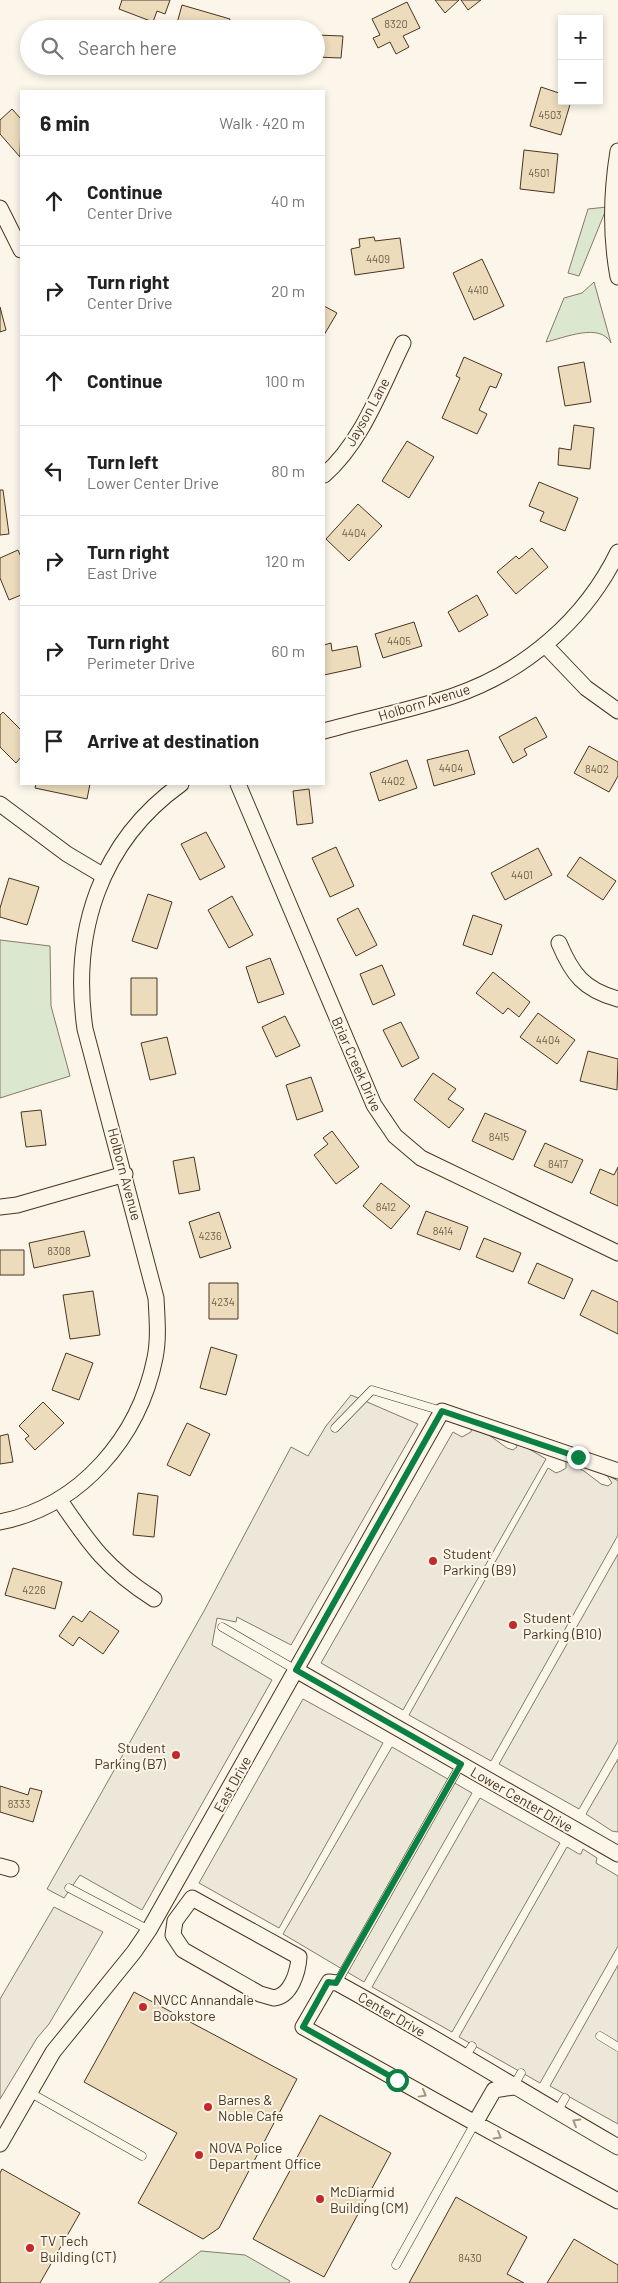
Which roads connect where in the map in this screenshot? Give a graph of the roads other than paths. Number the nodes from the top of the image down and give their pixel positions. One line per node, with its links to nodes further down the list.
1 (618, 151): 4 (street)
2 (0, 208): 3 (street)
3 (20, 248)
4 (618, 277)
5 (403, 343): 6 (street, Jayson Lane)
6 (325, 474)
7 (618, 552): 8 (street, Holborn Avenue)
8 (545, 645): 9 (street); 10 (street, Holborn Avenue)
9 (618, 711)
10 (325, 731)
11 (180, 785): 14 (street, Holborn Avenue)
12 (238, 785): 19 (street, Briar Creek Drive)
13 (0, 804): 14 (street)
14 (104, 876): 17 (street, Holborn Avenue)
15 (559, 943): 16 (street)
16 (618, 999)
17 (125, 1174): 18 (street); 23 (street, Holborn Avenue)
18 (0, 1206)
19 (618, 1253)
20 (442, 1411): 21 (lane); 22 (street); 27 (street, East Drive)
21 (335, 1428)
22 (618, 1471)
23 (59, 1500): 24 (street, Holborn Avenue); 25 (street)
24 (0, 1522)
25 (154, 1599)
26 (222, 1628): 27 (lane)
27 (296, 1670): 28 (street, Lower Center Drive); 30 (street, East Drive)
28 (461, 1764): 29 (street, Lower Center Drive); 35 (lane)
29 (618, 1854)
30 (175, 1886): 32 (street); 33 (street, East Drive)
31 (69, 1888): 33 (lane)
32 (192, 1898): 34 (street); 34 (street)
33 (149, 1930): 34 (street); 40 (street, East Drive)
34 (174, 1935)
35 (336, 1983): 39 (street, Center Drive); 43 (street, one-way to 43)
36 (600, 2036): 37 (lane)
37 (618, 2046)
38 (521, 2073): 39 (lane)
39 (513, 2087): 42 (street, Center Drive); 43 (street)
40 (29, 2092): 44 (street, East Drive); 46 (lane)
41 (565, 2098): 42 (lane)
42 (557, 2112): 45 (street, Center Drive, one-way to 42)
43 (475, 2123): 47 (street, one-way to 47); 48 (lane)
44 (0, 2144)
45 (618, 2146)
46 (142, 2156)
47 (618, 2202)
48 (396, 2265)

